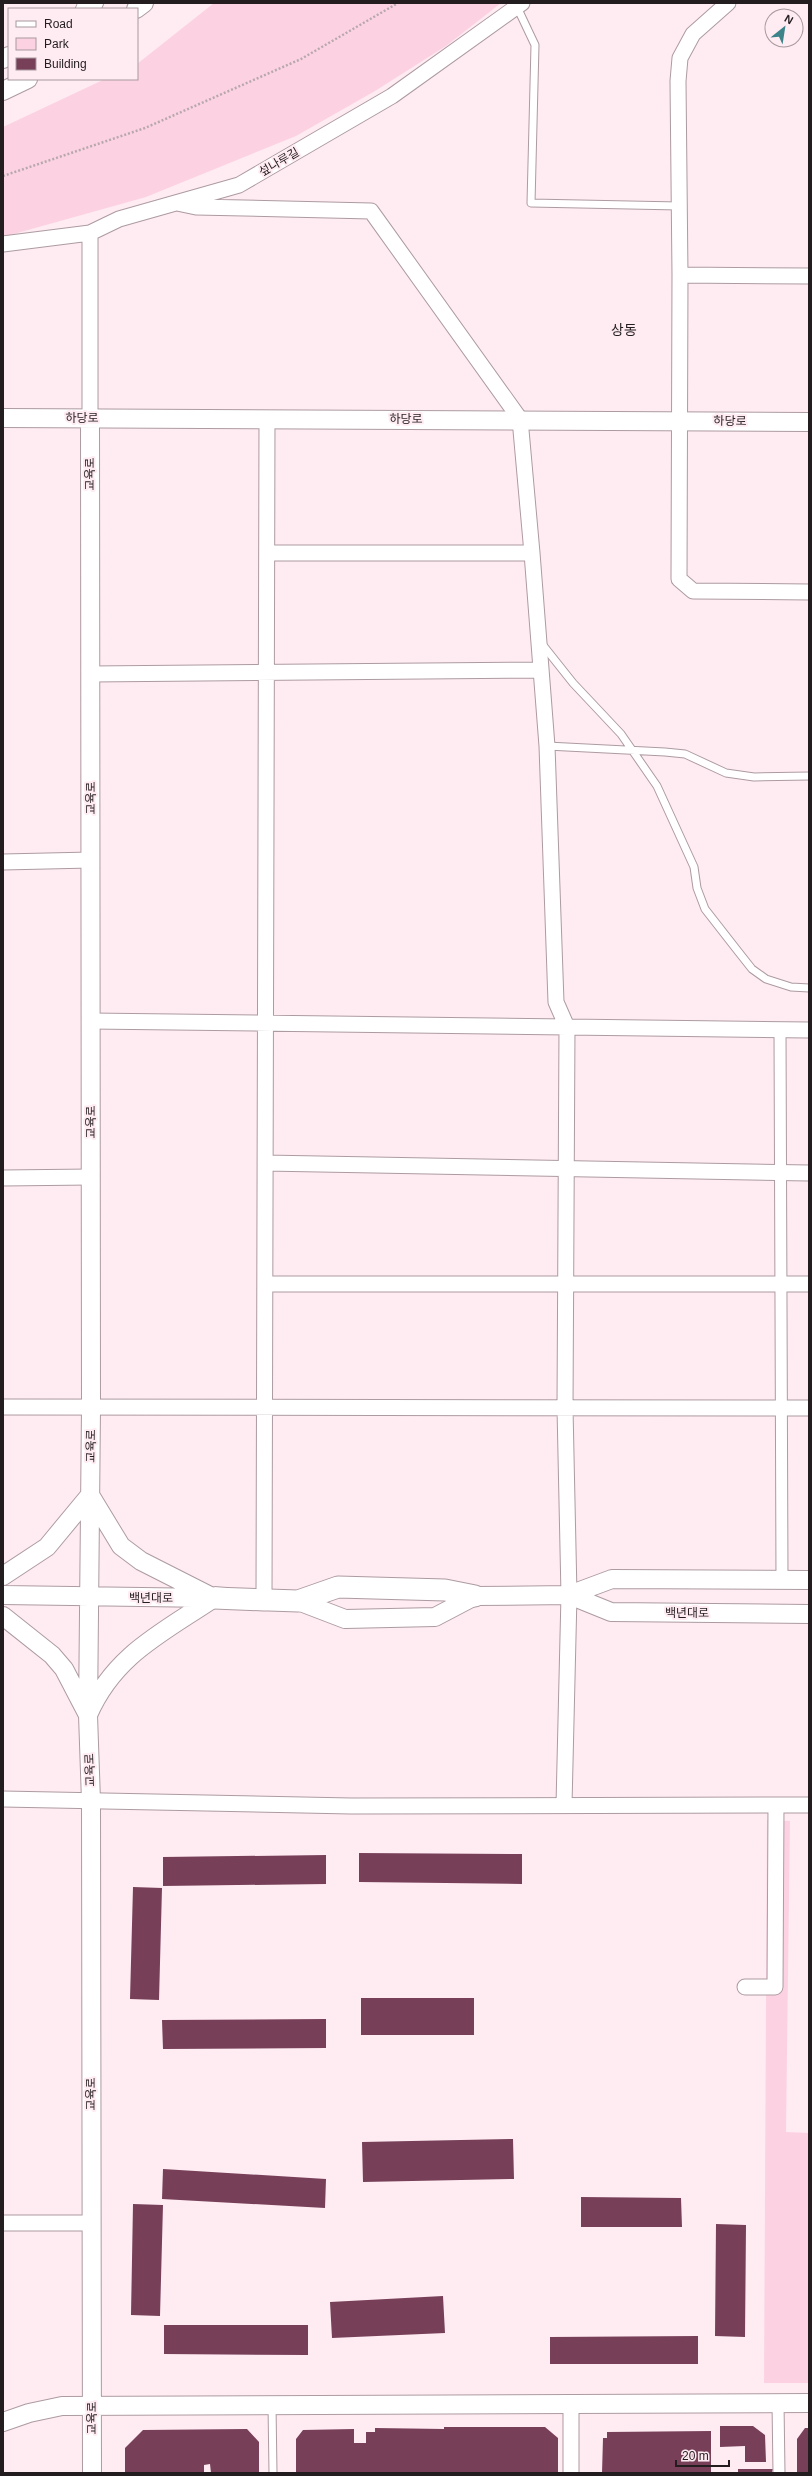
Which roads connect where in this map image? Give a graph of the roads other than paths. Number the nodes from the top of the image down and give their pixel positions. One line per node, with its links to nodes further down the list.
1 (728, 3): 6 (street)
2 (520, 5): 5 (street, 섶나루길); 6 (lane)
3 (26, 80): 4 (street)
4 (3, 91)
5 (177, 203): 7 (street, 섶나루길); 14 (street)
6 (678, 206): 9 (street)
7 (90, 233): 8 (street, 섶나루길); 12 (street)
8 (3, 244)
9 (680, 275): 10 (street); 15 (street)
10 (809, 276)
11 (3, 418): 12 (street, 하당로)
12 (90, 418): 13 (street, 하당로); 23 (street, 교육로)
13 (267, 419): 14 (street, 하당로); 18 (street)
14 (520, 419): 15 (street, 하당로); 17 (street)
15 (680, 420): 16 (street, 하당로); 19 (street)
16 (809, 422)
17 (532, 553): 18 (street); 20 (street)
18 (267, 554): 22 (street)
19 (809, 592)
20 (539, 640): 21 (street); 25 (lane)
21 (541, 670): 22 (street); 24 (street)
22 (266, 673): 23 (street); 31 (street)
23 (90, 674): 27 (street, 교육로)
24 (547, 746): 25 (lane); 32 (street)
25 (631, 750): 26 (lane); 29 (lane)
26 (809, 776)
27 (91, 860): 28 (street); 30 (street, 교육로)
28 (3, 862)
29 (809, 988)
30 (91, 1021): 31 (street); 39 (street, 교육로)
31 (266, 1023): 32 (street); 35 (street)
32 (567, 1027): 33 (street); 36 (street)
33 (780, 1030): 34 (street); 37 (street)
34 (809, 1030)
35 (265, 1163): 36 (street); 41 (street)
36 (567, 1168): 37 (street); 42 (street)
37 (781, 1172): 38 (street); 43 (street)
38 (809, 1173)
39 (91, 1177): 40 (street); 46 (street, 교육로)
40 (3, 1178)
41 (265, 1284): 42 (street); 47 (street)
42 (566, 1284): 43 (street); 48 (street)
43 (781, 1284): 44 (street); 49 (street)
44 (809, 1284)
45 (3, 1407): 46 (street)
46 (91, 1408): 47 (street); 51 (street, 교육로)
47 (265, 1408): 48 (street); 60 (street)
48 (565, 1408): 49 (street); 56 (street)
49 (781, 1408): 50 (street); 53 (street)
50 (809, 1408)
51 (90, 1495): 52 (street); 58 (street, 교육로); 59 (street)
52 (3, 1576)
53 (782, 1580): 54 (street, 백년대로); 56 (street, 백년대로)
54 (809, 1580)
55 (3, 1595): 58 (street, 백년대로)
56 (569, 1595): 57 (street, 백년대로); 62 (street, 백년대로); 67 (street)
57 (475, 1596): 61 (main road, 백년대로); 61 (street, 백년대로)
58 (89, 1597): 59 (street, 백년대로); 64 (street, 교육로)
59 (214, 1598): 60 (main road, 백년대로); 64 (street)
60 (264, 1600): 61 (main road, 백년대로)
61 (298, 1601)
62 (809, 1614)
63 (3, 1616): 64 (street)
64 (88, 1715): 66 (street, 교육로)
65 (3, 1799): 66 (street)
66 (91, 1801): 67 (street); 72 (street, 교육로)
67 (564, 1804): 68 (street)
68 (776, 1805): 69 (street); 70 (street)
69 (809, 1805)
70 (745, 1987)
71 (3, 2223): 72 (street)
72 (92, 2223): 77 (street, 교육로)
73 (809, 2403): 76 (street)
74 (272, 2404): 75 (street); 77 (street); 80 (lane)
75 (571, 2404): 76 (street); 81 (street)
76 (778, 2404): 82 (street)
77 (92, 2406): 78 (street); 79 (street, 교육로)
78 (3, 2422)
79 (92, 2473)
80 (273, 2473)
81 (571, 2473)
82 (779, 2473)

